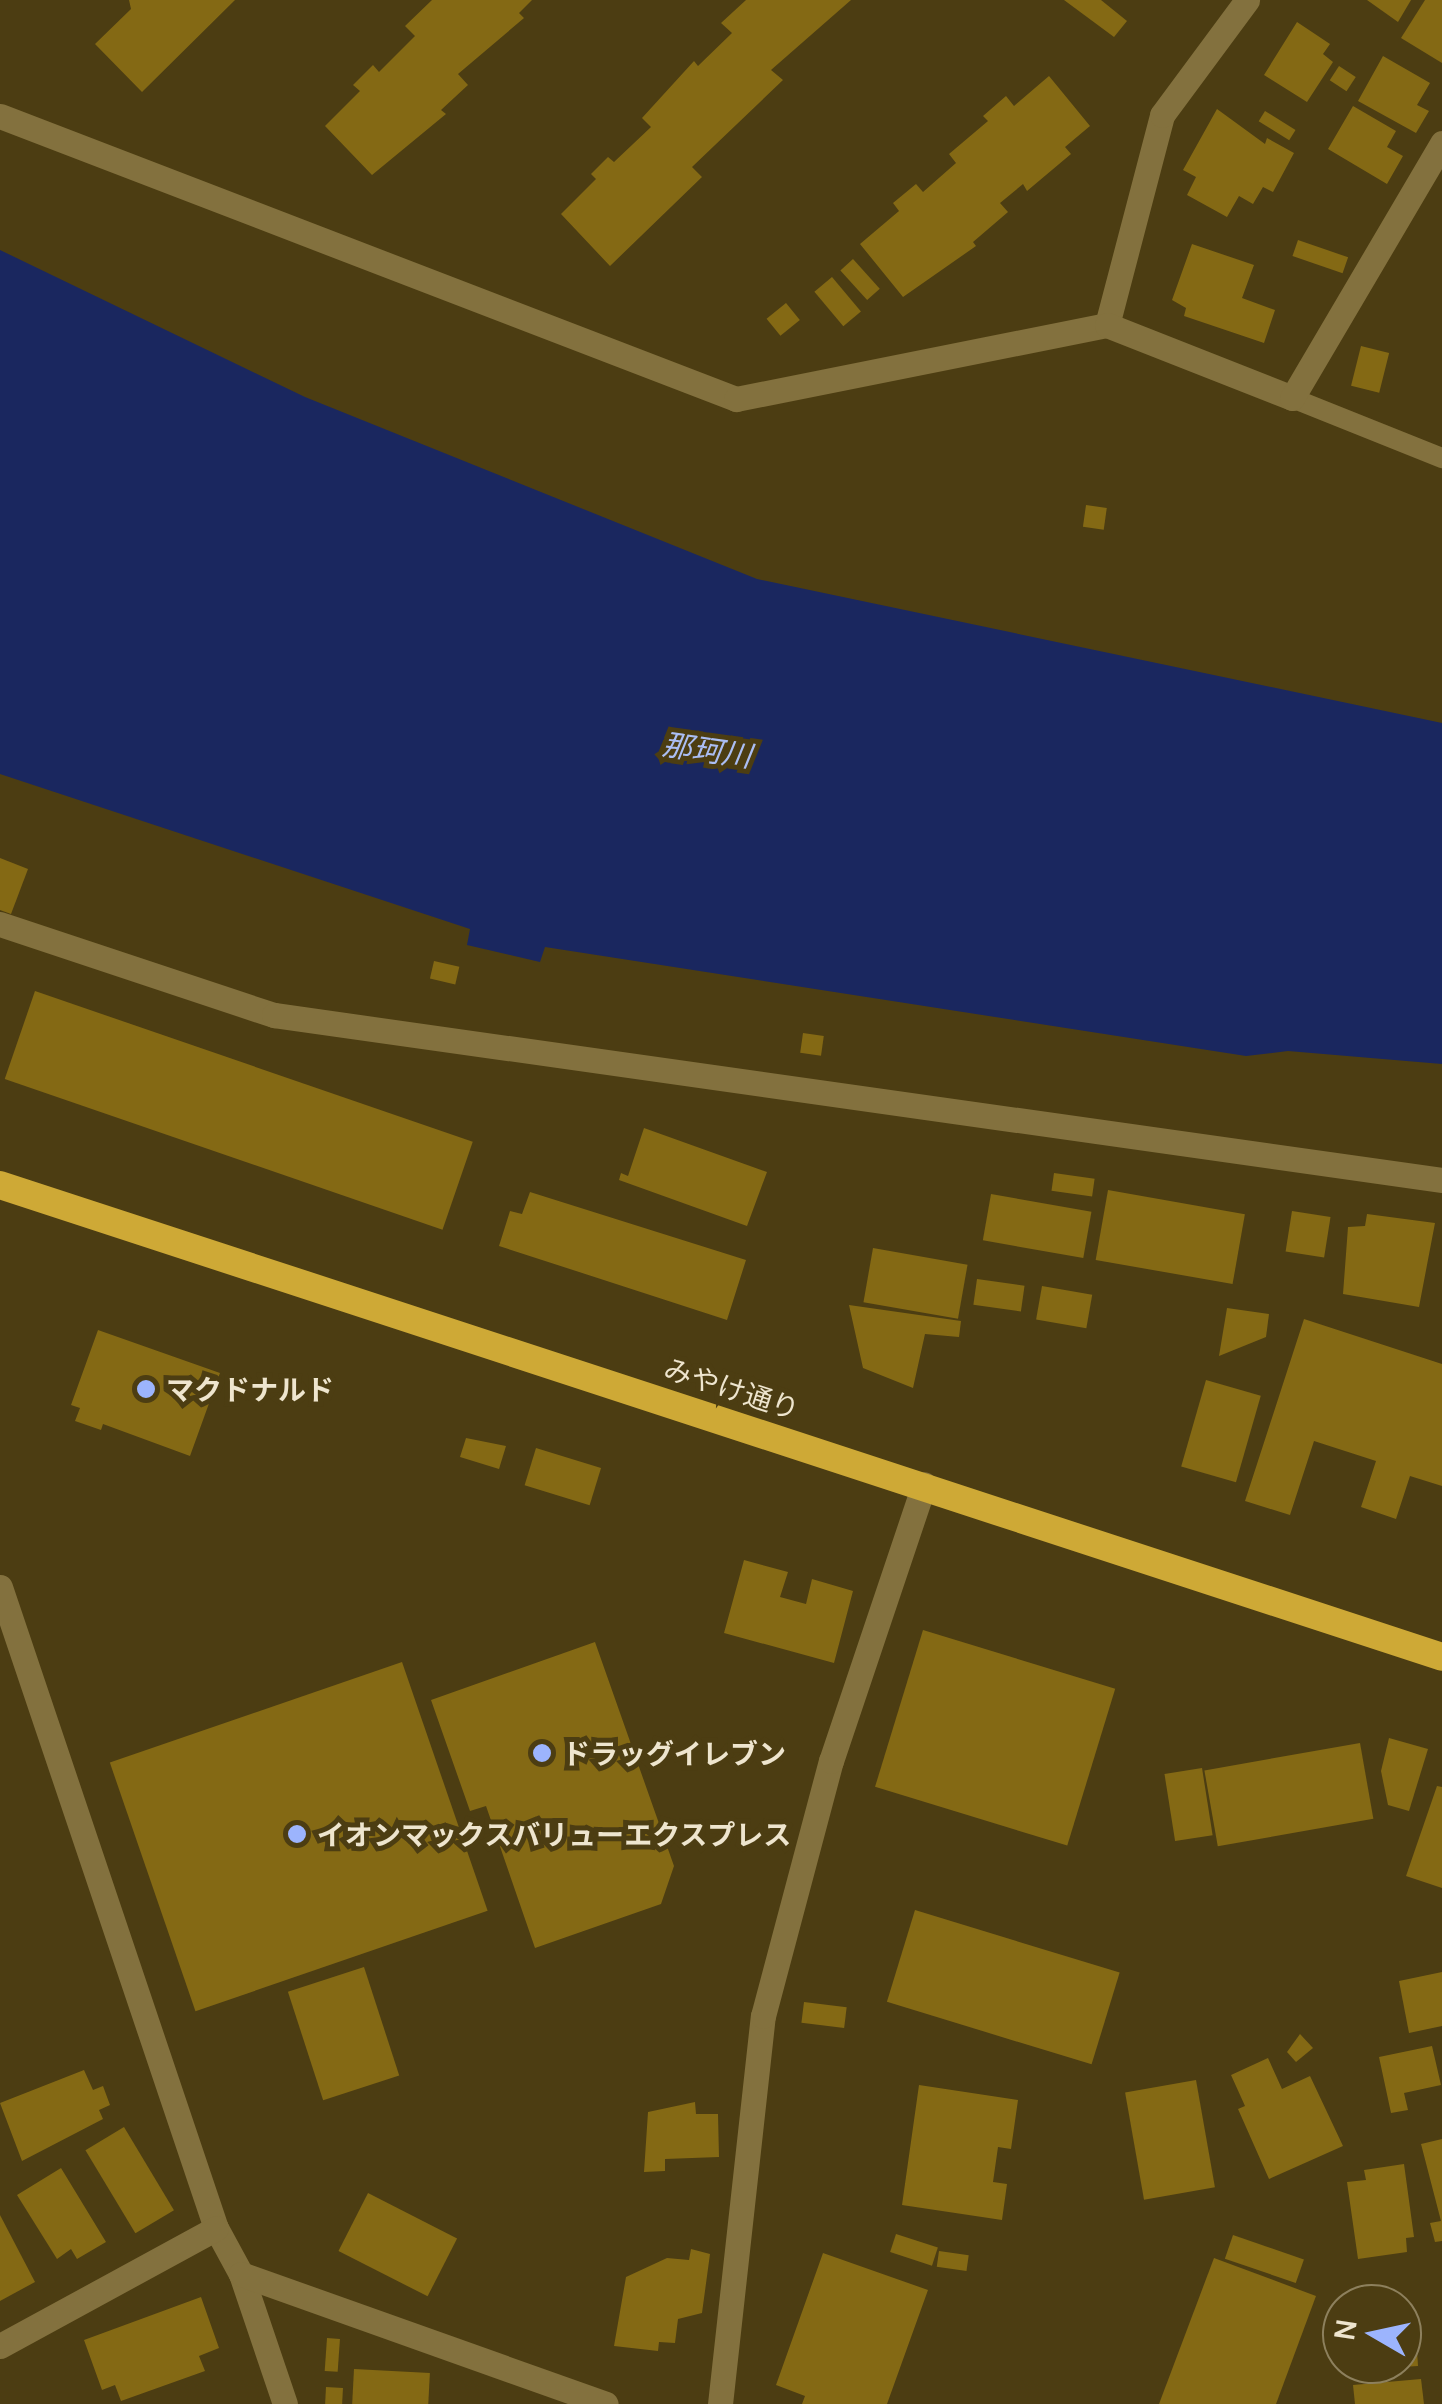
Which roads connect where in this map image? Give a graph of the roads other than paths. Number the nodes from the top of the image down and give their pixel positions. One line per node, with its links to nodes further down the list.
1 (1247, 0): 4 (street)
2 (0, 116): 4 (street)
3 (1442, 144): 5 (street)
4 (1107, 325): 5 (street)
5 (1292, 398): 6 (lane)
6 (1442, 458)
7 (0, 924): 8 (street)
8 (1442, 1180)
9 (0, 1185): 10 (highway, みやけ通り)
10 (924, 1484): 12 (highway, みやけ通り); 18 (street)
11 (0, 1586): 13 (street)
12 (1442, 1657)
13 (216, 2228): 14 (street); 15 (street)
14 (241, 2274): 16 (street); 17 (street)
15 (0, 2346)
16 (285, 2404)
17 (606, 2404)
18 (720, 2404)

